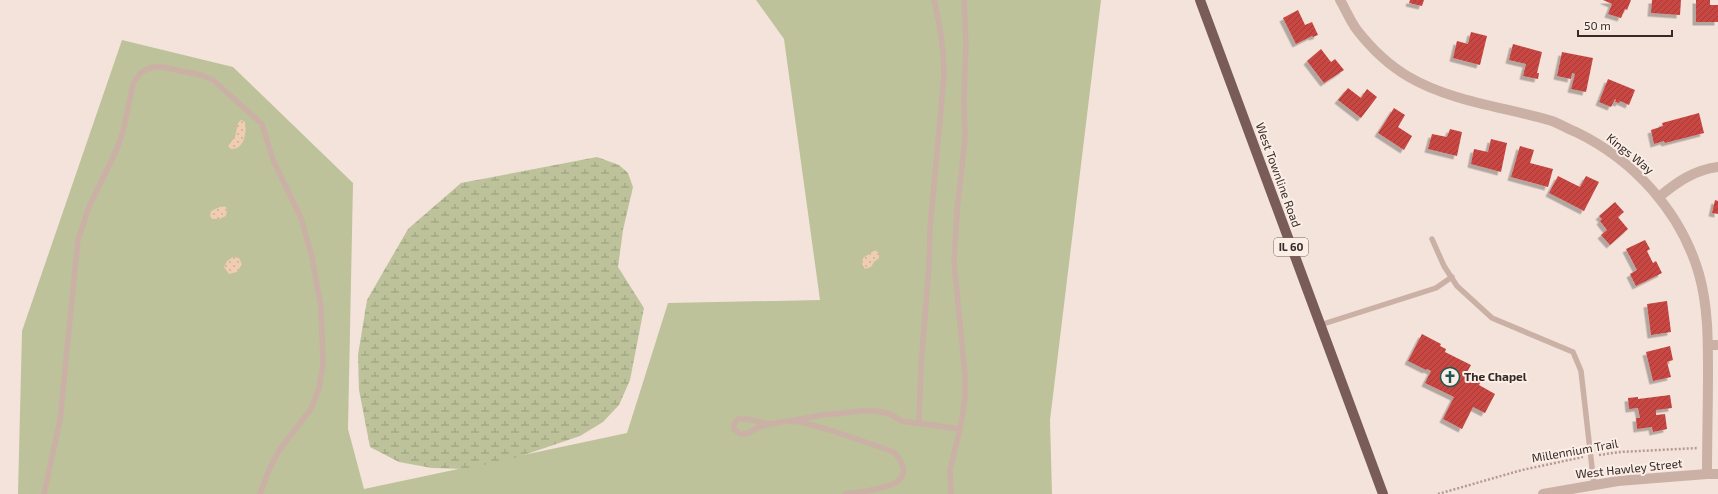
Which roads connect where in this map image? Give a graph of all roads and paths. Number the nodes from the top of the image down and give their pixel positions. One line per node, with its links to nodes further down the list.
1 (934, 0): 12 (lane)
2 (964, 0): 14 (lane)
3 (1200, 0): 9 (main road, West Townline Road / IL 60)
4 (1340, 0): 6 (street, Kings Way)
5 (1718, 166): 6 (street)
6 (1659, 197): 10 (street, Kings Way)
7 (1432, 239): 8 (lane)
8 (1452, 277): 9 (lane); 16 (lane)
9 (1320, 325): 24 (main road, West Townline Road / IL 60)
10 (1713, 345): 15 (street, Kings Way)
11 (790, 421): 12 (lane); 13 (lane); 22 (lane)
12 (919, 423): 14 (lane)
13 (770, 424): 13 (lane)
14 (960, 429): 23 (lane)
15 (1707, 448): 16 (path, Millennium Trail); 17 (street, Kings Way)
16 (1591, 456): 19 (lane); 25 (path, Millennium Trail)
17 (1707, 474): 18 (street, West Hawley Street); 19 (street, West Hawley Street)
18 (1718, 474)
19 (1594, 485): 26 (street, West Hawley Street)
20 (44, 494): 21 (lane)
21 (260, 494)
22 (845, 494)
23 (951, 494)
24 (1383, 494)
25 (1438, 494)
26 (1543, 494)

